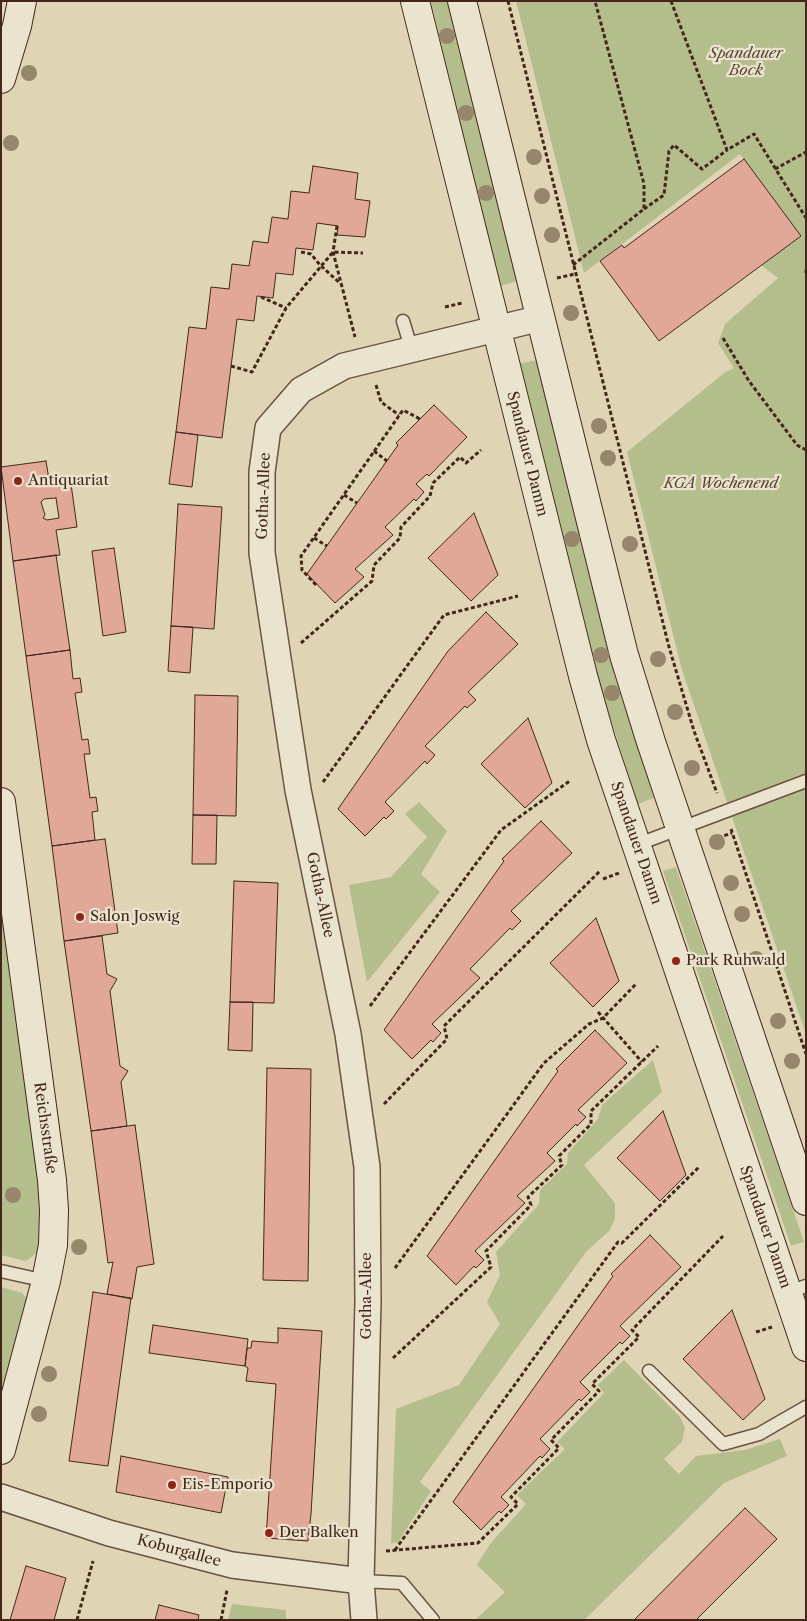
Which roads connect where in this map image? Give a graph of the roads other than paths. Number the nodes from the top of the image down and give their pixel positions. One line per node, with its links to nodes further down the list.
1 (22, 1): 4 (main road)
2 (414, 1): 7 (main road, Spandauer Damm)
3 (462, 1): 5 (main road)
4 (1, 78)
5 (541, 318): 7 (street); 11 (main road)
6 (403, 322): 8 (lane)
7 (496, 331): 8 (street, Gotha-Allee); 12 (main road, Spandauer Damm)
8 (412, 351): 22 (street, Gotha-Allee)
9 (806, 781): 11 (lane)
10 (2, 816): 15 (main road, Reichsstraße)
11 (680, 829): 12 (lane); 13 (main road)
12 (636, 845): 16 (main road, Spandauer Damm)
13 (806, 1201)
14 (1, 1271): 15 (lane)
15 (46, 1281): 20 (main road, Reichsstraße)
16 (797, 1289): 17 (main road, Spandauer Damm)
17 (806, 1347)
18 (649, 1371): 19 (lane)
19 (806, 1407)
20 (1, 1450)
21 (1, 1497): 22 (street, Koburgallee)
22 (361, 1582): 23 (street, Gotha-Allee); 24 (lane)
23 (364, 1620)
24 (433, 1620)

